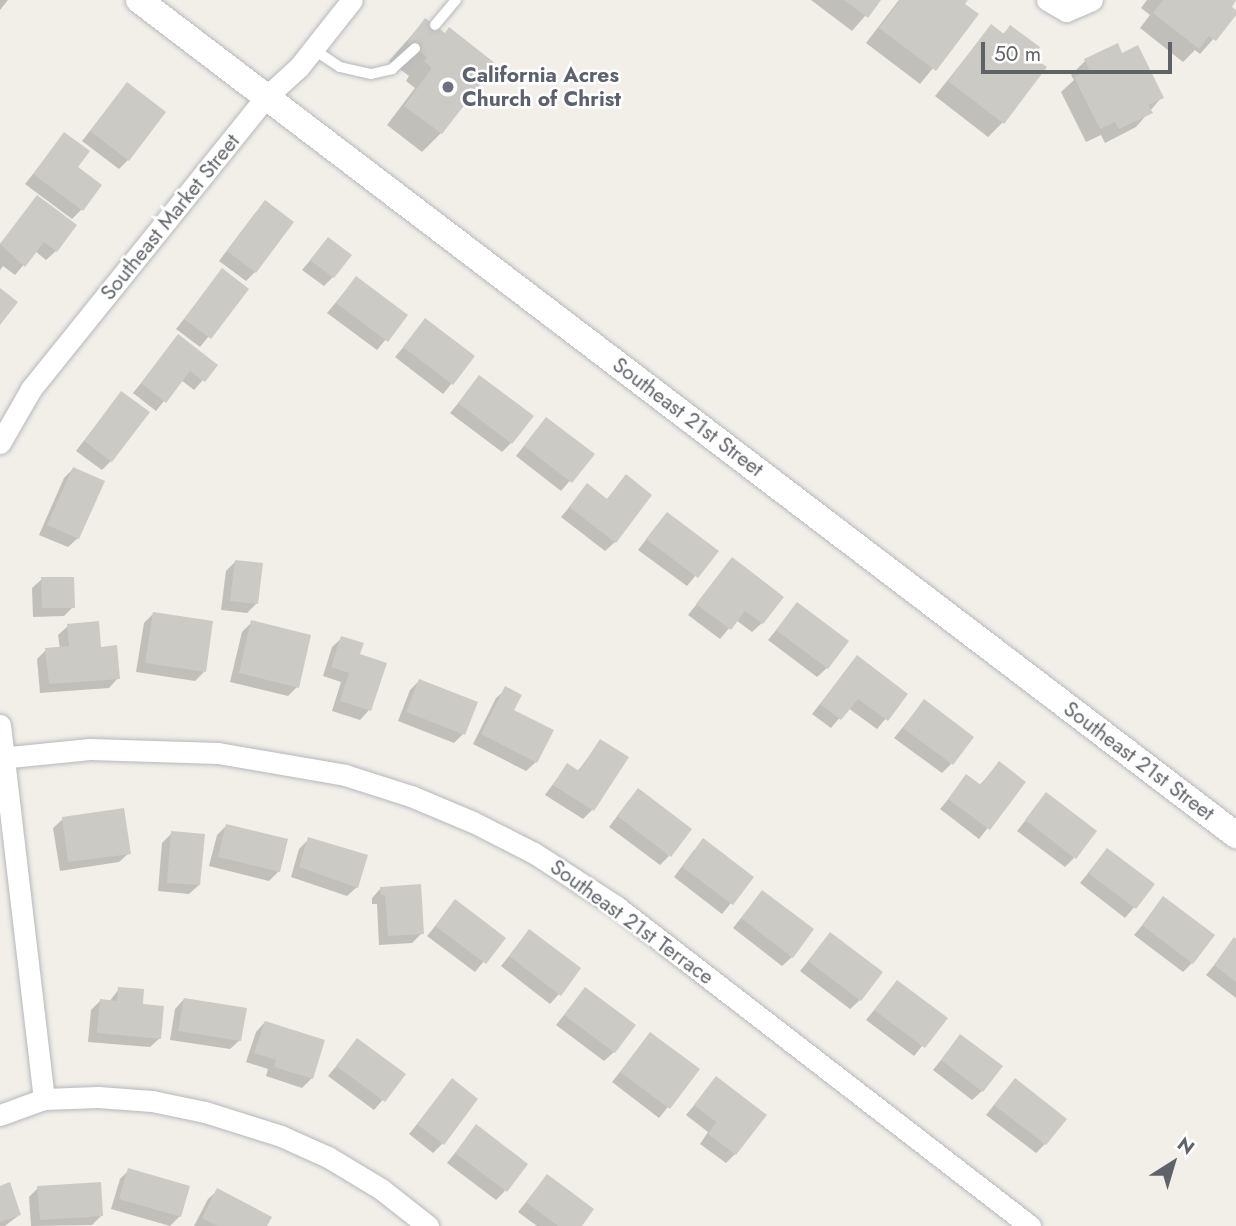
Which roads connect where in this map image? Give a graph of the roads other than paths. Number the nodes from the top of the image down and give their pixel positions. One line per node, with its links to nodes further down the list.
1 (139, 0): 9 (street, Southeast 21st Street)
2 (352, 0): 8 (street, Southeast Market Street)
3 (456, 0): 6 (lane)
4 (1046, 0): 5 (street)
5 (1092, 0)
6 (435, 25)
7 (415, 48): 8 (lane)
8 (313, 49): 9 (street, Southeast Market Street)
9 (266, 97): 10 (street, Southeast Market Street); 13 (street, Southeast 21st Street)
10 (0, 443)
11 (0, 725): 12 (street)
12 (2, 758): 14 (street); 17 (street, Southeast 21st Terrace)
13 (1236, 835)
14 (44, 1099): 15 (street); 16 (street)
15 (0, 1115)
16 (428, 1226)
17 (1030, 1226)

